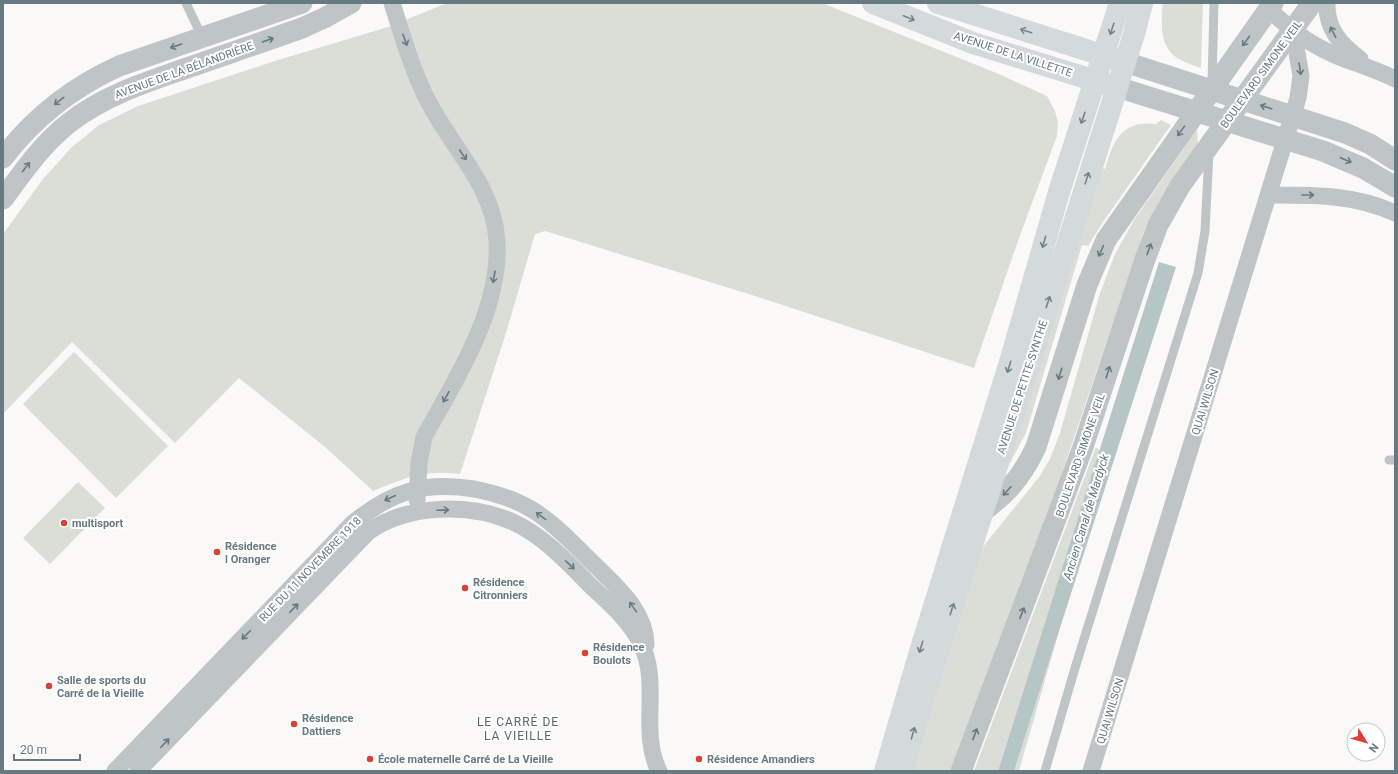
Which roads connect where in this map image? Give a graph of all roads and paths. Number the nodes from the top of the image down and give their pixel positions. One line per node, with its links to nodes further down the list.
1 (186, 3): 14 (lane)
2 (302, 3): 14 (street)
3 (351, 3): 27 (street, AVENUE DE LA BÉLANDRIÈRE, one-way to 3)
4 (392, 3): 29 (street, one-way to 29)
5 (873, 3): 19 (main road, AVENUE DE LA VILLETTE, one-way to 19)
6 (938, 3): 15 (main road, one-way to 6)
7 (1120, 3): 15 (main road, AVENUE DE PETITE-SYNTHE, one-way to 15)
8 (1142, 3): 16 (main road, AVENUE DE PETITE-SYNTHE)
9 (1214, 3): 21 (lane, BOULEVARD SIMONE VEIL)
10 (1312, 3): 13 (street, BOULEVARD SIMONE VEIL)
11 (1327, 3): 17 (street, one-way to 11)
12 (1271, 6): 13 (street); 21 (street, one-way to 21)
13 (1293, 30): 17 (street); 22 (street, BOULEVARD SIMONE VEIL); 26 (street, QUAI WILSON, one-way to 26)
14 (202, 37): 23 (street, one-way to 23)
15 (1103, 56): 16 (main road); 19 (main road, AVENUE DE PETITE-SYNTHE)
16 (1125, 62): 20 (main road, AVENUE DE PETITE-SYNTHE); 24 (street, one-way to 16)
17 (1372, 67): 18 (street)
18 (1395, 79)
19 (1095, 81): 20 (main road, AVENUE DE LA VILLETTE); 32 (main road, AVENUE DE PETITE-SYNTHE, one-way to 32)
20 (1117, 87): 25 (street, AVENUE DE LA VILLETTE, one-way to 25); 31 (main road, AVENUE DE PETITE-SYNTHE, one-way to 20)
21 (1212, 88): 22 (lane, BOULEVARD SIMONE VEIL); 31 (street, one-way to 31)
22 (1210, 133): 39 (street, BOULEVARD SIMONE VEIL, one-way to 22); 40 (lane, BOULEVARD SIMONE VEIL)
23 (3, 158)
24 (1395, 160)
25 (1395, 186)
26 (1269, 196): 28 (street, one-way to 28); 41 (street, QUAI WILSON)
27 (3, 199)
28 (1395, 213)
29 (417, 488): 30 (street); 33 (street, RUE DU 11 NOVEMBRE 1918, one-way to 29); 34 (street, RUE DU 11 NOVEMBRE 1918, one-way to 34)
30 (416, 512): 33 (street, RUE DU 11 NOVEMBRE 1918, one-way to 33); 35 (street, RUE DU 11 NOVEMBRE 1918, one-way to 30)
31 (982, 512): 32 (street); 38 (main road, AVENUE DE PETITE-SYNTHE, one-way to 31)
32 (958, 529): 37 (main road, AVENUE DE PETITE-SYNTHE, one-way to 37)
33 (646, 657): 36 (street, RUE DU 11 NOVEMBRE 1918)
34 (115, 771)
35 (138, 771)
36 (660, 771)
37 (885, 771)
38 (903, 771)
39 (961, 771)
40 (1045, 771)
41 (1091, 771)

